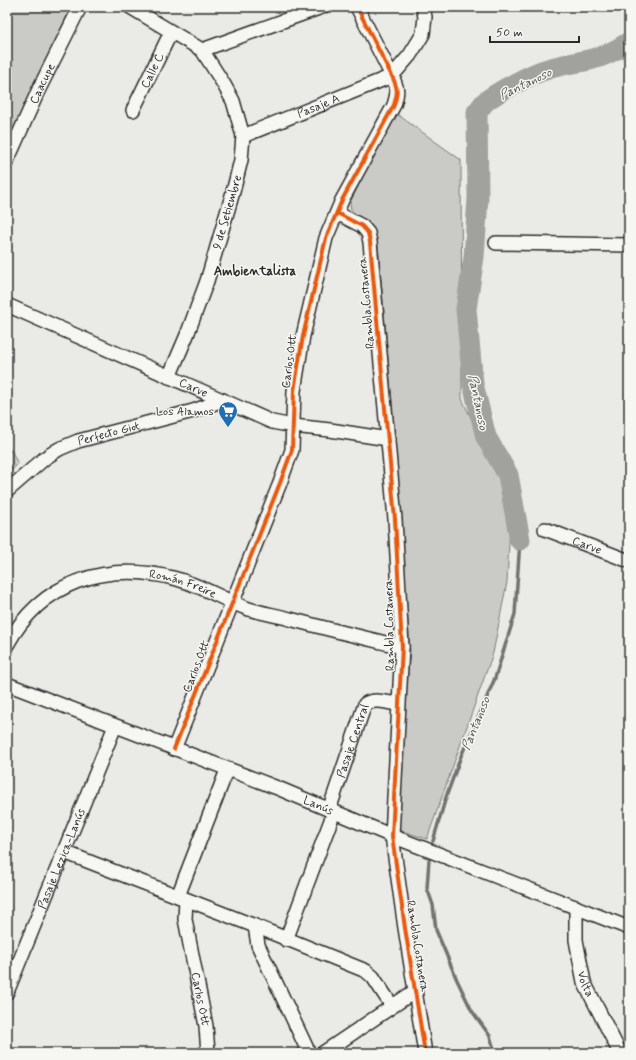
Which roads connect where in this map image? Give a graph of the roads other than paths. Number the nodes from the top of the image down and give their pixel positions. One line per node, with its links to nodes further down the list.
1 (80, 7): 11 (street, Caacupe)
2 (130, 7): 6 (street)
3 (322, 7): 7 (street)
4 (356, 7): 8 (street, Carlos Ott)
5 (423, 7): 8 (street)
6 (171, 32): 7 (street); 9 (street, Calle C)
7 (202, 50): 10 (street, 9 de Setiembre)
8 (392, 76): 10 (street, Pasaje A); 12 (street, Carlos Ott)
9 (133, 110)
10 (243, 136): 16 (street, 9 de Setiembre)
11 (7, 161)
12 (337, 213): 18 (street, Carlos Ott); 19 (street, Rambla Costanera)
13 (496, 244): 14 (street)
14 (629, 245)
15 (7, 305): 16 (street, Carve)
16 (169, 377): 17 (street, Carve)
17 (223, 400): 18 (street, Carve); 20 (street, Perfecto Giot)
18 (293, 426): 19 (street, Carve); 23 (street, Carlos Ott)
19 (388, 439): 25 (street, Rambla Costanera)
20 (7, 491)
21 (545, 529): 22 (street, Carve)
22 (629, 560)
23 (232, 602): 24 (street, Román Freire); 25 (street, Román Freire); 29 (street, Carlos Ott)
24 (7, 645)
25 (402, 647): 27 (street, Rambla Costanera)
26 (7, 684): 28 (street, Lanús)
27 (398, 704): 31 (street, Pasaje Central); 32 (street, Rambla Costanera)
28 (115, 726): 29 (street, Lanús); 33 (street, Pasaje Lezica-Lanús)
29 (174, 749): 30 (street, Lanús)
30 (227, 770): 31 (street, Lanús); 34 (street, Carlos Ott)
31 (332, 811): 32 (street, Lanús); 38 (street)
32 (392, 836): 35 (street, Lanús); 39 (street, Rambla Costanera)
33 (64, 852): 34 (street); 40 (street, Pasaje Lezica-Lanús)
34 (182, 898): 36 (street); 42 (street, Carlos Ott)
35 (576, 907): 37 (street, Lanús); 46 (street, Volta)
36 (255, 926): 38 (street); 43 (street)
37 (629, 928)
38 (286, 940): 41 (street)
39 (415, 991): 41 (street); 45 (street, Rambla Costanera)
40 (7, 992)
41 (392, 1006): 44 (street)
42 (208, 1053)
43 (309, 1053)
44 (323, 1053)
45 (426, 1053)
46 (620, 1053)

